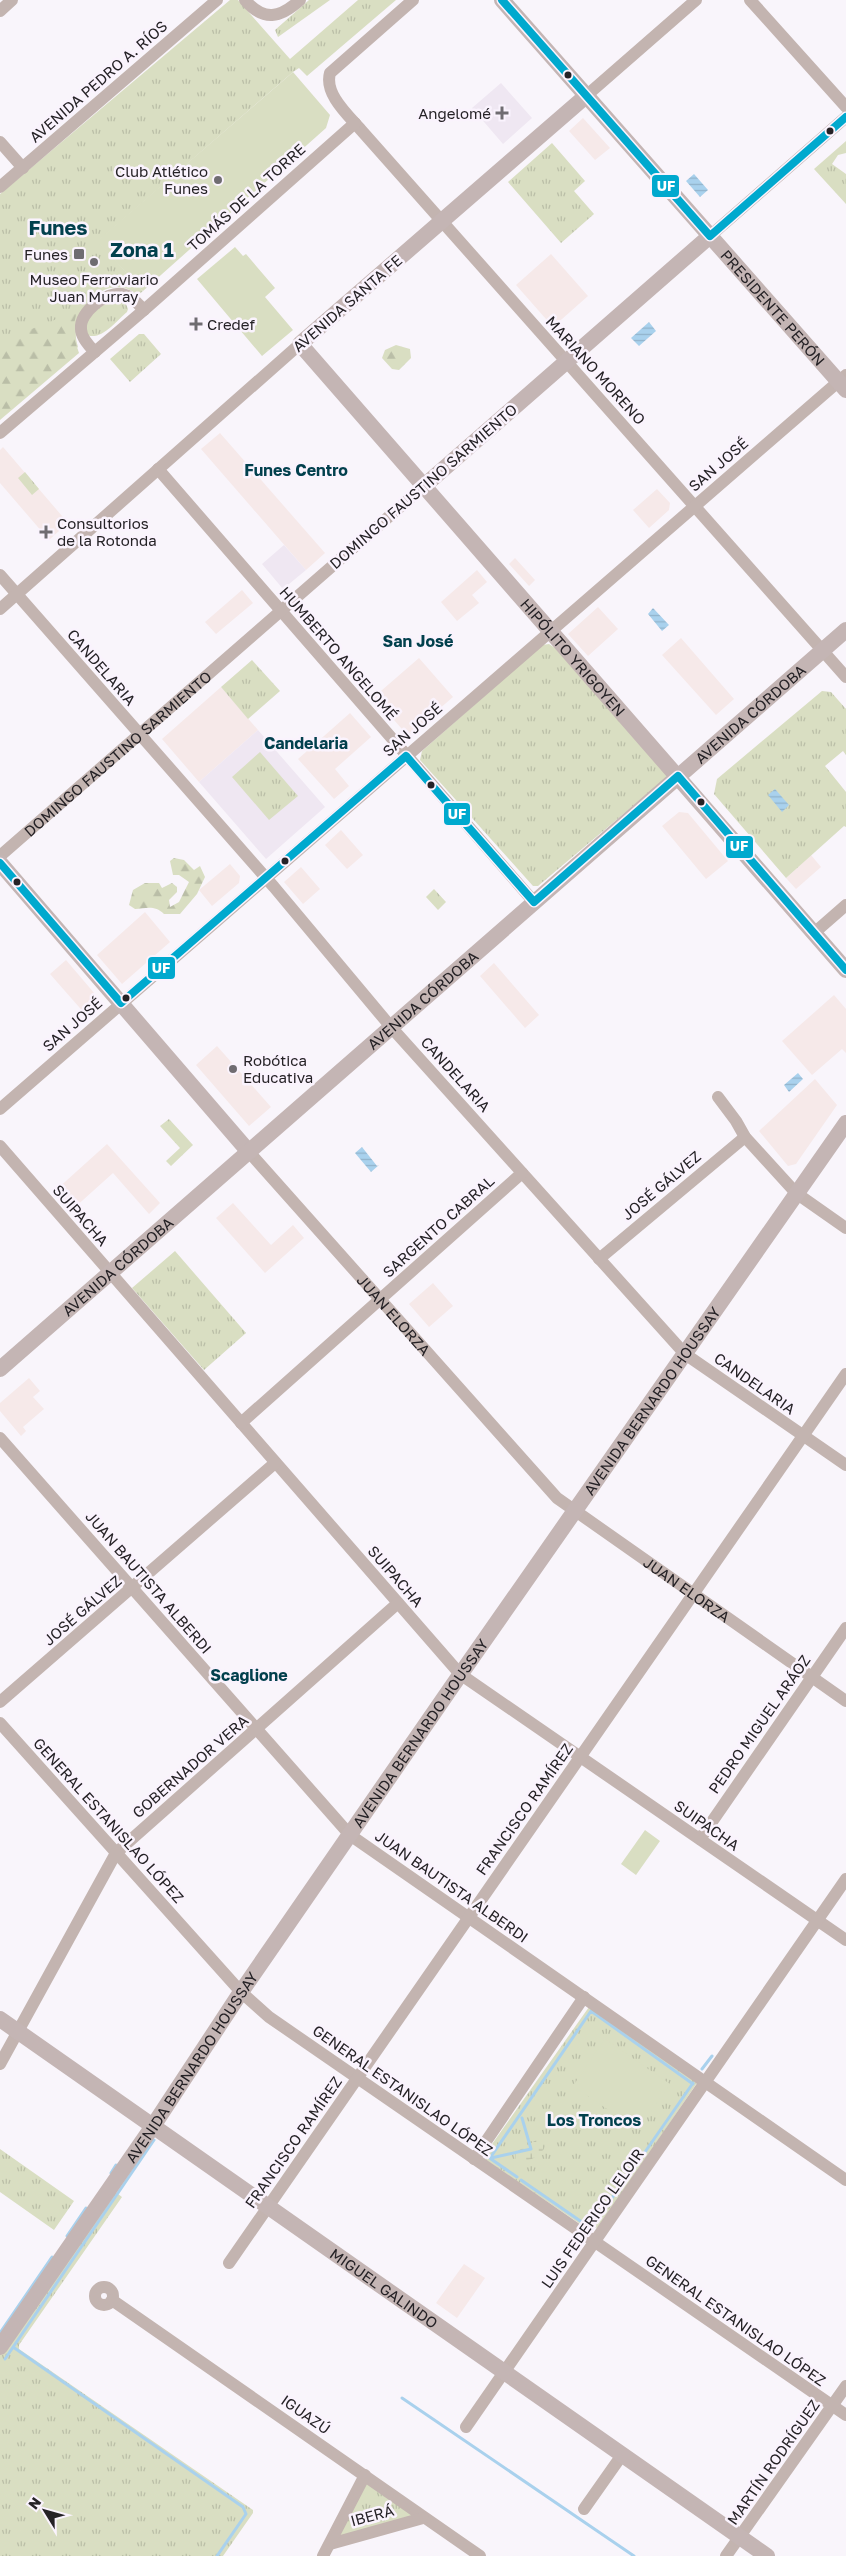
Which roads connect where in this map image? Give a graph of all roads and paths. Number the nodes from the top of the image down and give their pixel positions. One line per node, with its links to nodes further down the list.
1 (217, 0): 15 (street, AVENIDA PEDRO A. RÍOS)
2 (245, 0): 3 (street)
3 (300, 0)
4 (413, 0): 13 (street, MARIANO MORENO)
5 (502, 0): 10 (main road, PRESIDENTE PERÓN)
6 (696, 0): 10 (street, AVENIDA SANTA FE)
7 (750, 0): 11 (street)
8 (10, 1): 9 (street)
9 (0, 11)
10 (586, 96): 17 (main road, AVENIDA SANTA FE); 18 (main road, PRESIDENTE PERÓN)
11 (846, 107)
12 (846, 117): 18 (street, DOMINGO FAUSTINO SARMIENTO)
13 (355, 123): 17 (street, MARIANO MORENO); 19 (street, TOMÁS DE LA TORRE)
14 (0, 142): 15 (street)
15 (23, 168): 16 (street, AVENIDA PEDRO A. RÍOS)
16 (0, 187)
17 (442, 221): 20 (main road, AVENIDA SANTA FE); 22 (street, MARIANO MORENO)
18 (710, 236): 22 (main road, DOMINGO FAUSTINO SARMIENTO); 23 (main road, PRESIDENTE PERÓN)
19 (144, 310): 21 (street, TOMÁS DE LA TORRE); 21 (street)
20 (300, 344): 25 (street, AVENIDA SANTA FE); 26 (main road, HIPÓLITO YRIGOYEN)
21 (95, 352): 24 (street, TOMÁS DE LA TORRE)
22 (566, 361): 26 (main road, DOMINGO FAUSTINO SARMIENTO); 27 (street, MARIANO MORENO)
23 (844, 382): 27 (street, SAN JOSÉ)
24 (0, 433)
25 (158, 469): 29 (street, AVENIDA SANTA FE); 31 (street, HUMBERTO ANGELOMÉ)
26 (424, 486): 31 (street, DOMINGO FAUSTINO SARMIENTO); 32 (main road, HIPÓLITO YRIGOYEN)
27 (695, 506): 32 (street, SAN JOSÉ); 34 (street, MARIANO MORENO)
28 (0, 574): 29 (street, CANDELARIA)
29 (17, 594): 30 (street, AVENIDA SANTA FE); 36 (street, CANDELARIA)
30 (0, 609)
31 (281, 610): 36 (street, DOMINGO FAUSTINO SARMIENTO); 37 (street, HUMBERTO ANGELOMÉ)
32 (551, 630): 37 (street, SAN JOSÉ); 38 (main road, HIPÓLITO YRIGOYEN)
33 (846, 630): 34 (main road, AVENIDA CÓRDOBA)
34 (823, 650): 35 (street, MARIANO MORENO); 38 (main road, AVENIDA CÓRDOBA)
35 (846, 677)
36 (140, 734): 39 (street, DOMINGO FAUSTINO SARMIENTO); 41 (street, CANDELARIA)
37 (406, 756): 41 (street, SAN JOSÉ); 42 (street, HUMBERTO ANGELOMÉ)
38 (678, 776): 42 (main road, AVENIDA CÓRDOBA); 44 (main road, HIPÓLITO YRIGOYEN)
39 (0, 856)
40 (0, 863): 46 (main road, JUAN ELORZA)
41 (266, 878): 46 (street, SAN JOSÉ); 47 (street, CANDELARIA)
42 (534, 902): 47 (main road, AVENIDA CÓRDOBA)
43 (846, 905): 44 (street)
44 (814, 933): 45 (main road, HIPÓLITO YRIGOYEN)
45 (846, 970)
46 (122, 1003): 49 (street, SAN JOSÉ); 53 (main road, JUAN ELORZA)
47 (392, 1027): 53 (main road, AVENIDA CÓRDOBA); 54 (street, CANDELARIA)
48 (718, 1097): 51 (street)
49 (0, 1108)
50 (846, 1123): 55 (main road, AVENIDA BERNARDO HOUSSAY)
51 (744, 1137): 55 (street); 57 (street, JOSÉ GÁLVEZ)
52 (0, 1146): 58 (street, SUIPACHA)
53 (249, 1152): 58 (main road, AVENIDA CÓRDOBA); 59 (street, JUAN ELORZA)
54 (522, 1172): 57 (street, CANDELARIA); 59 (street, SARGENTO CABRAL)
55 (796, 1193): 56 (street); 60 (main road, AVENIDA BERNARDO HOUSSAY)
56 (846, 1228)
57 (599, 1259): 60 (street, CANDELARIA)
58 (110, 1274): 61 (main road, AVENIDA CÓRDOBA); 63 (street, SUIPACHA)
59 (380, 1299): 63 (street, SARGENTO CABRAL); 68 (street, JUAN ELORZA)
60 (685, 1354): 64 (street, CANDELARIA); 68 (main road, AVENIDA BERNARDO HOUSSAY)
61 (0, 1369)
62 (846, 1374): 64 (street, FRANCISCO RAMÍREZ)
63 (240, 1423): 66 (street, SUIPACHA)
64 (803, 1436): 67 (street, CANDELARIA); 70 (street, FRANCISCO RAMÍREZ)
65 (0, 1438): 69 (street, JUAN BAUTISTA ALBERDI)
66 (275, 1463): 69 (street, JOSÉ GÁLVEZ); 71 (street, SUIPACHA)
67 (846, 1465)
68 (575, 1512): 70 (street, JUAN ELORZA); 73 (main road, AVENIDA BERNARDO HOUSSAY)
69 (132, 1588): 76 (street, JOSÉ GÁLVEZ); 78 (street, JUAN BAUTISTA ALBERDI)
70 (693, 1594): 74 (street, JUAN ELORZA); 79 (street, FRANCISCO RAMÍREZ)
71 (398, 1603): 73 (street, SUIPACHA); 78 (street, GOBERNADOR VERA)
72 (846, 1628): 74 (street, PEDRO MIGUEL ARÁOZ)
73 (460, 1674): 79 (street, SUIPACHA); 80 (main road, AVENIDA BERNARDO HOUSSAY)
74 (812, 1677): 75 (street, JUAN ELORZA); 81 (street, PEDRO MIGUEL ARÁOZ)
75 (846, 1701)
76 (0, 1702)
77 (0, 1723): 82 (street, GENERAL ESTANISLAO LÓPEZ)
78 (256, 1729): 80 (street, JUAN BAUTISTA ALBERDI); 82 (street, GOBERNADOR VERA)
79 (580, 1757): 81 (street, SUIPACHA); 84 (street, FRANCISCO RAMÍREZ)
80 (350, 1835): 84 (street, JUAN BAUTISTA ALBERDI); 87 (main road, AVENIDA BERNARDO HOUSSAY)
81 (700, 1839): 85 (street, SUIPACHA)
82 (116, 1853): 87 (street, GENERAL ESTANISLAO LÓPEZ); 90 (street, GOBERNADOR VERA)
83 (846, 1879): 85 (street, LUIS FEDERICO LELOIR)
84 (469, 1918): 88 (street, JUAN BAUTISTA ALBERDI); 92 (street, FRANCISCO RAMÍREZ)
85 (818, 1920): 86 (street, SUIPACHA); 93 (street, LUIS FEDERICO LELOIR)
86 (846, 1940)
87 (241, 1992): 92 (street, GENERAL ESTANISLAO LÓPEZ); 94 (main road, AVENIDA BERNARDO HOUSSAY)
88 (584, 1997): 93 (street, JUAN BAUTISTA ALBERDI); 95 (street)
89 (0, 2019): 90 (main road, MIGUEL GALINDO)
90 (19, 2032): 91 (street, GOBERNADOR VERA); 94 (main road, MIGUEL GALINDO)
91 (0, 2064)
92 (358, 2078): 95 (street, GENERAL ESTANISLAO LÓPEZ); 97 (street, FRANCISCO RAMÍREZ)
93 (706, 2082): 96 (street, JUAN BAUTISTA ALBERDI); 98 (street, LUIS FEDERICO LELOIR)
94 (153, 2126): 97 (main road, MIGUEL GALINDO); 101 (main road, AVENIDA BERNARDO HOUSSAY)
95 (474, 2159): 98 (street, GENERAL ESTANISLAO LÓPEZ)
96 (846, 2180)
97 (268, 2207): 99 (street, FRANCISCO RAMÍREZ); 102 (main road, MIGUEL GALINDO)
98 (595, 2242): 102 (street, LUIS FEDERICO LELOIR); 104 (street, GENERAL ESTANISLAO LÓPEZ)
99 (229, 2263)
100 (112, 2300): 108 (street, IGUAZÚ)
101 (0, 2348)
102 (505, 2373): 106 (street, LUIS FEDERICO LELOIR); 107 (main road, MIGUEL GALINDO)
103 (846, 2386): 104 (street, MARTÍN RODRÍGUEZ)
104 (832, 2406): 105 (street, GENERAL ESTANISLAO LÓPEZ); 111 (street, MARTÍN RODRÍGUEZ)
105 (846, 2416)
106 (466, 2427)
107 (622, 2455): 109 (street); 111 (main road, MIGUEL GALINDO)
108 (365, 2475): 110 (street, IGUAZÚ); 112 (street)
109 (584, 2509)
110 (423, 2518): 112 (street, IBERÁ); 114 (street, IGUAZÚ)
111 (740, 2538): 115 (street, MARTÍN RODRÍGUEZ); 116 (main road, MIGUEL GALINDO)
112 (330, 2544): 113 (street)
113 (323, 2556)
114 (480, 2556)
115 (726, 2556)
116 (767, 2556)

